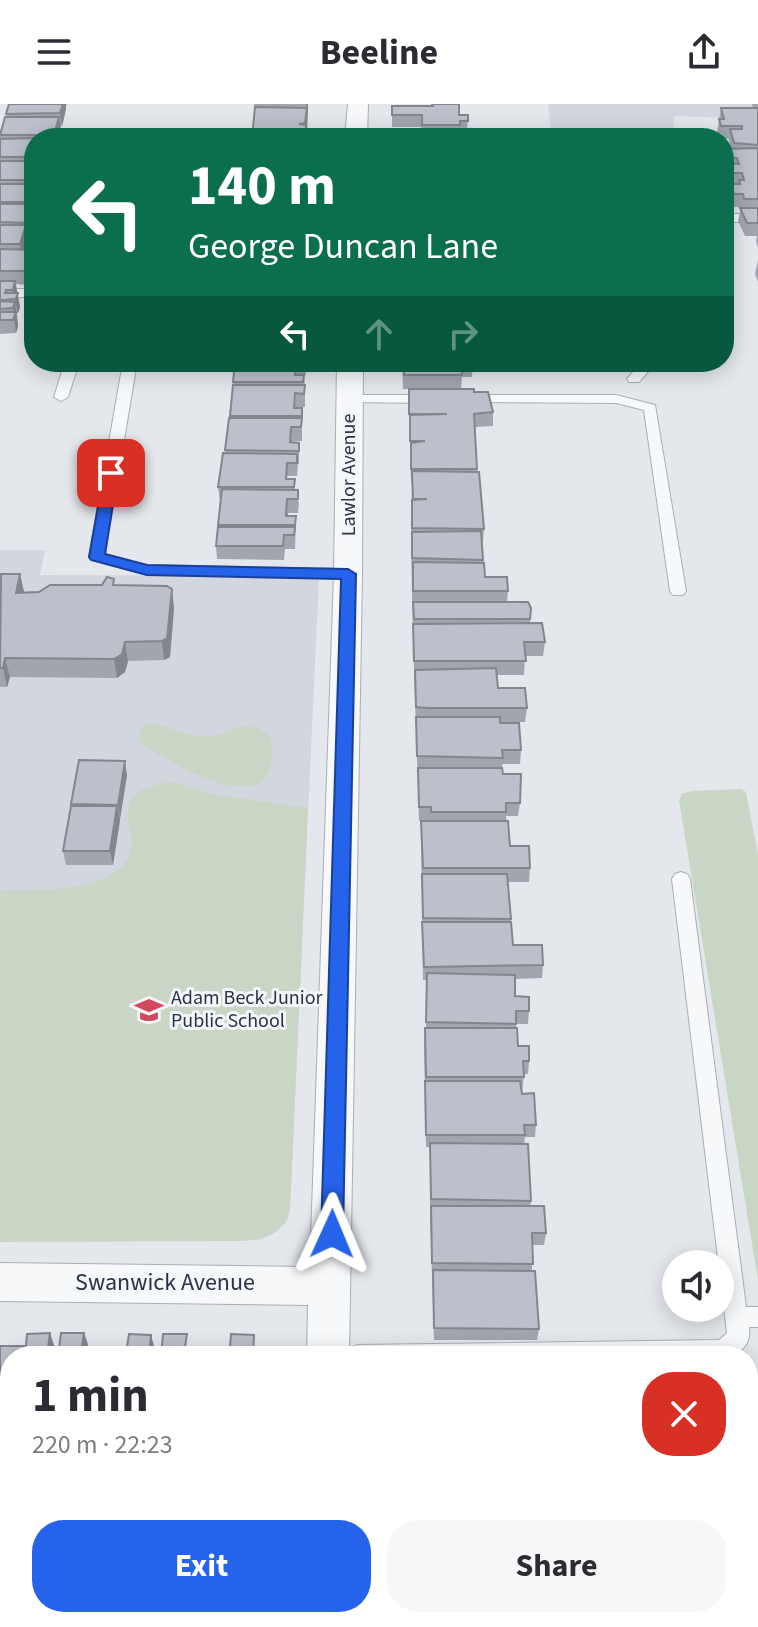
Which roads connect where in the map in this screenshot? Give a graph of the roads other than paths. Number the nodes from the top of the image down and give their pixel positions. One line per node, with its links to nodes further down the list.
1 (358, 104): 2 (street)
2 (357, 128)
3 (734, 218): 4 (lane)
4 (758, 218)
5 (0, 293): 6 (lane)
6 (24, 293)
7 (69, 372): 12 (lane)
8 (128, 372): 16 (lane)
9 (350, 372): 13 (street, Lawlor Avenue)
10 (640, 372): 11 (lane)
11 (634, 379)
12 (61, 397)
13 (349, 399): 14 (lane); 16 (street, Lawlor Avenue)
14 (441, 399)
15 (456, 399): 17 (lane)
16 (348, 574): 20 (street, Lawlor Avenue)
17 (678, 591)
18 (681, 879): 21 (lane)
19 (0, 1282): 20 (street, Swanwick Avenue)
20 (331, 1287): 22 (street, Lawlor Avenue)
21 (747, 1317): 23 (lane)
22 (328, 1346)
23 (729, 1346)

